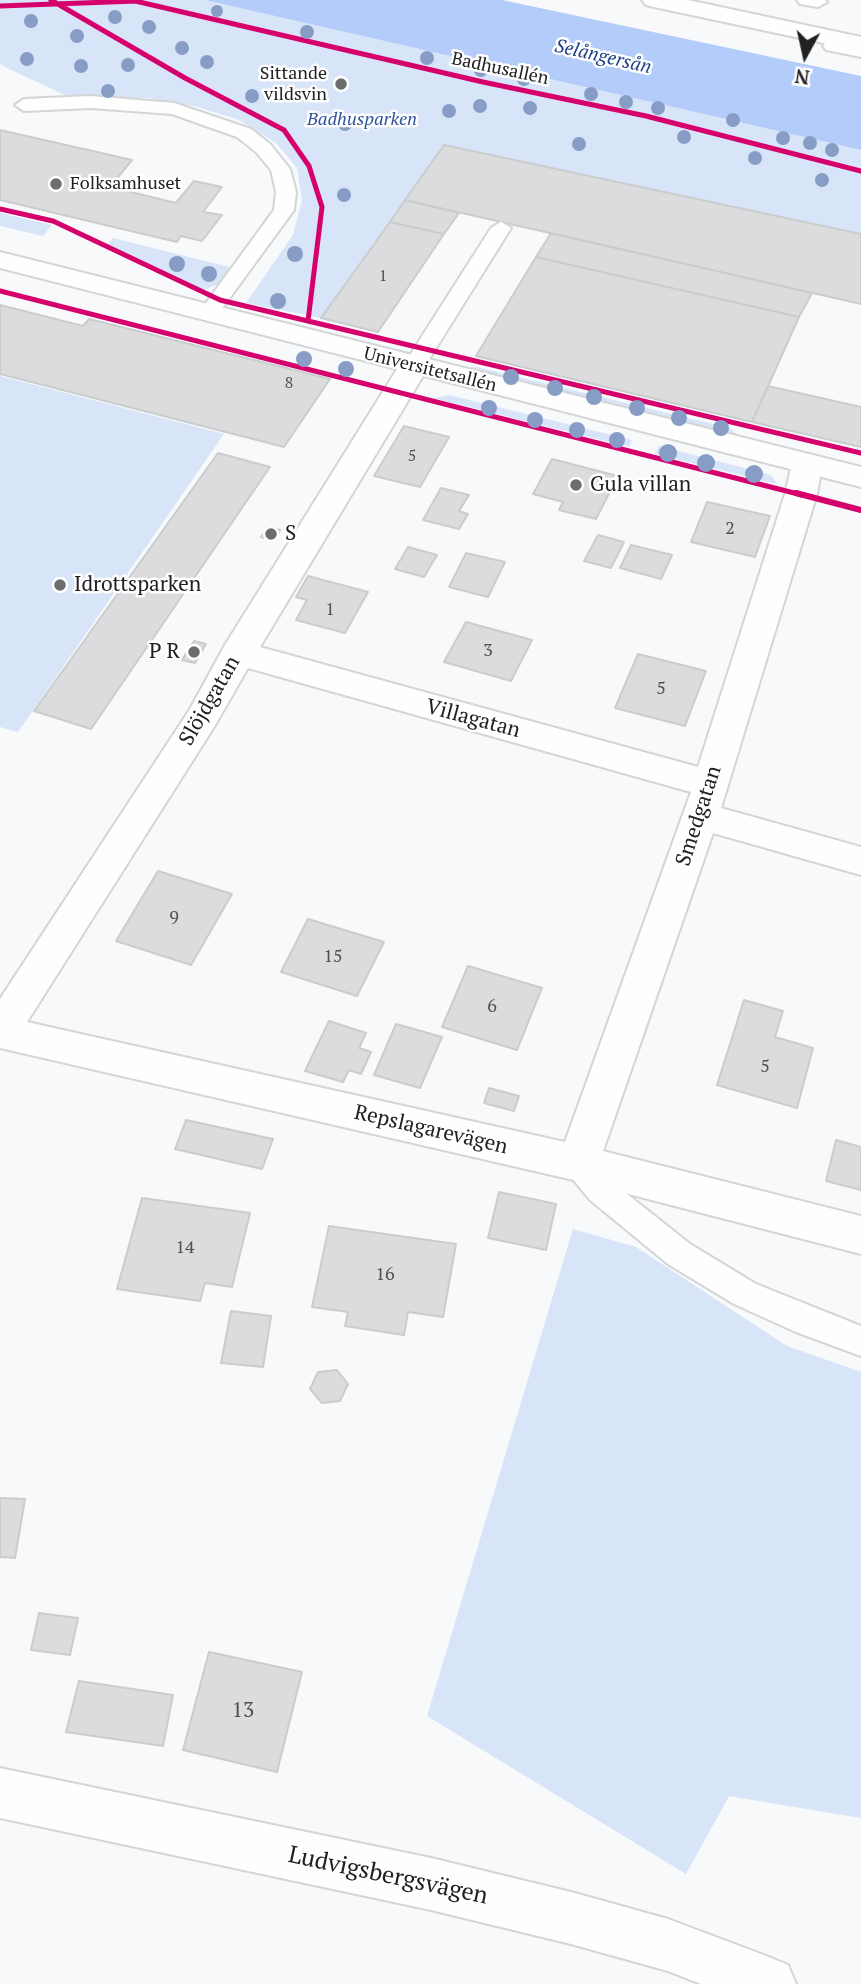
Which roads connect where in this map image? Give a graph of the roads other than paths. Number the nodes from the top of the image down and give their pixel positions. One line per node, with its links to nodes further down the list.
1 (654, 0): 2 (street)
2 (688, 3): 3 (street)
3 (861, 44)
4 (832, 46): 5 (lane)
5 (861, 52)
6 (24, 105): 9 (lane)
7 (501, 228): 10 (lane)
8 (0, 260): 9 (street, Universitetsallén)
9 (208, 314): 10 (street, Universitetsallén)
10 (414, 366): 11 (street, Universitetsallén); 13 (street, Slöjdgatan)
11 (807, 464): 12 (street, Universitetsallén); 14 (street, Smedgatan)
12 (861, 477)
13 (237, 653): 14 (street, Villagatan); 16 (street, Slöjdgatan)
14 (706, 800): 15 (street, Villagatan); 17 (street, Smedgatan)
15 (861, 861)
16 (0, 1032): 17 (street, Repslagarevägen)
17 (578, 1163): 18 (street, Repslagarevägen); 19 (lane)
18 (861, 1235)
19 (861, 1341)
20 (0, 1793): 21 (street, Ludvigsbergsvägen)
21 (769, 1984)

